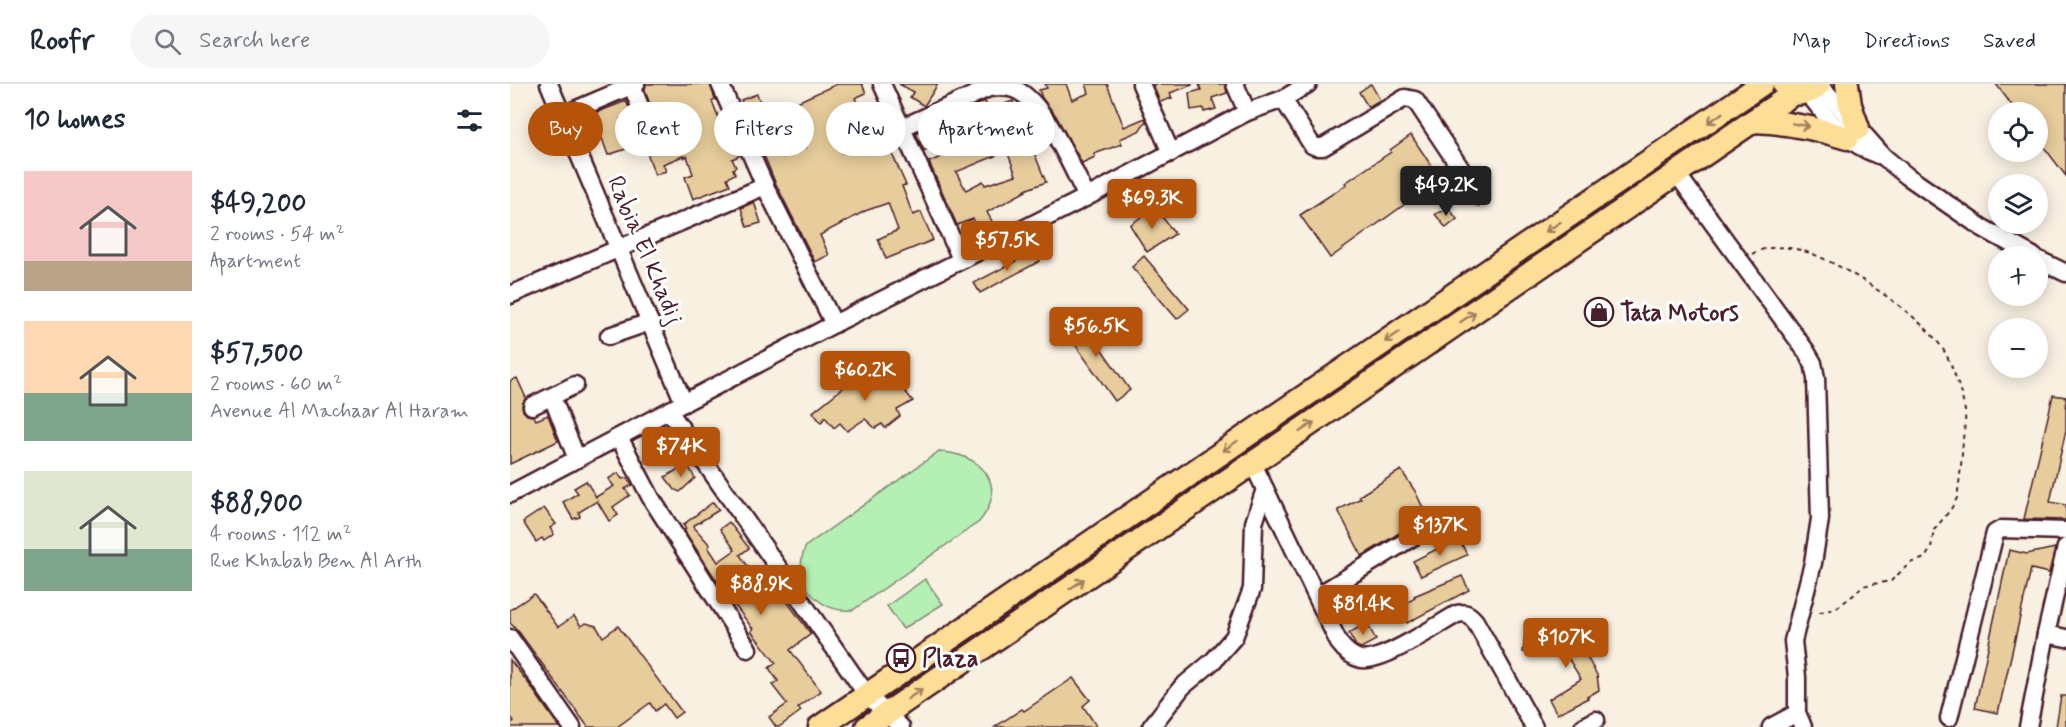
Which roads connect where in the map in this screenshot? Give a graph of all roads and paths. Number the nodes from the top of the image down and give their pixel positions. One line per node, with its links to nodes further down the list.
1 (549, 84): 13 (street, Rabia El Khadij)
2 (721, 84): 25 (street)
3 (882, 84): 16 (street)
4 (1141, 84): 22 (street)
5 (1235, 84): 17 (street)
6 (1308, 84): 12 (street)
7 (1762, 84): 57 (main road, one-way to 57)
8 (1847, 84): 20 (main road)
9 (634, 85): 14 (street); 15 (street)
10 (1805, 88): 18 (main road); 20 (street)
11 (1032, 91): 19 (street); 27 (street)
12 (1283, 99): 17 (street); 26 (street)
13 (557, 102)
14 (594, 102)
15 (640, 102)
16 (890, 102)
17 (1247, 112): 22 (street)
18 (1753, 121): 20 (main road, one-way to 20); 24 (main road)
19 (906, 126)
20 (1852, 133): 28 (street)
21 (906, 139): 30 (street)
22 (1171, 153): 27 (street)
23 (581, 156): 29 (street, Rabia El Khadij)
24 (1677, 174): 31 (street); 45 (main road, one-way to 24)
25 (765, 186): 29 (street); 36 (street)
26 (1479, 196)
27 (1087, 197): 30 (street)
28 (2015, 246)
29 (620, 248): 34 (street); 35 (street, Rabia El Khadij)
30 (961, 259): 36 (street)
31 (1742, 260): 52 (street); 52 (path)
32 (2048, 264): 33 (street)
33 (2066, 273)
34 (510, 295)
35 (650, 322): 37 (street); 40 (street, Rabia El Khadij)
36 (834, 324): 40 (street)
37 (609, 336)
38 (575, 385): 39 (street)
39 (552, 397): 41 (street); 44 (street)
40 (684, 403): 42 (street)
41 (532, 406)
42 (669, 411): 43 (street); 57 (street)
43 (619, 437): 44 (street); 56 (street)
44 (577, 459): 47 (street)
45 (1253, 464): 46 (street); 59 (main road, one-way to 45)
46 (1265, 489): 51 (street); 64 (street)
47 (510, 494)
48 (1439, 521): 51 (street)
49 (2066, 531): 58 (street)
50 (2066, 547): 53 (street)
51 (1317, 596): 65 (street)
52 (1800, 610): 60 (street)
53 (2046, 634): 55 (street); 67 (street)
54 (510, 638): 61 (street)
55 (2066, 638)
56 (748, 649)
57 (867, 695): 59 (street); 62 (main road)
58 (1949, 718)
59 (894, 720): 63 (main road)
60 (1800, 720): 66 (street)
61 (572, 727)
62 (820, 727)
63 (867, 727)
64 (1150, 727)
65 (1534, 727)
66 (1771, 727)
67 (2028, 727)

